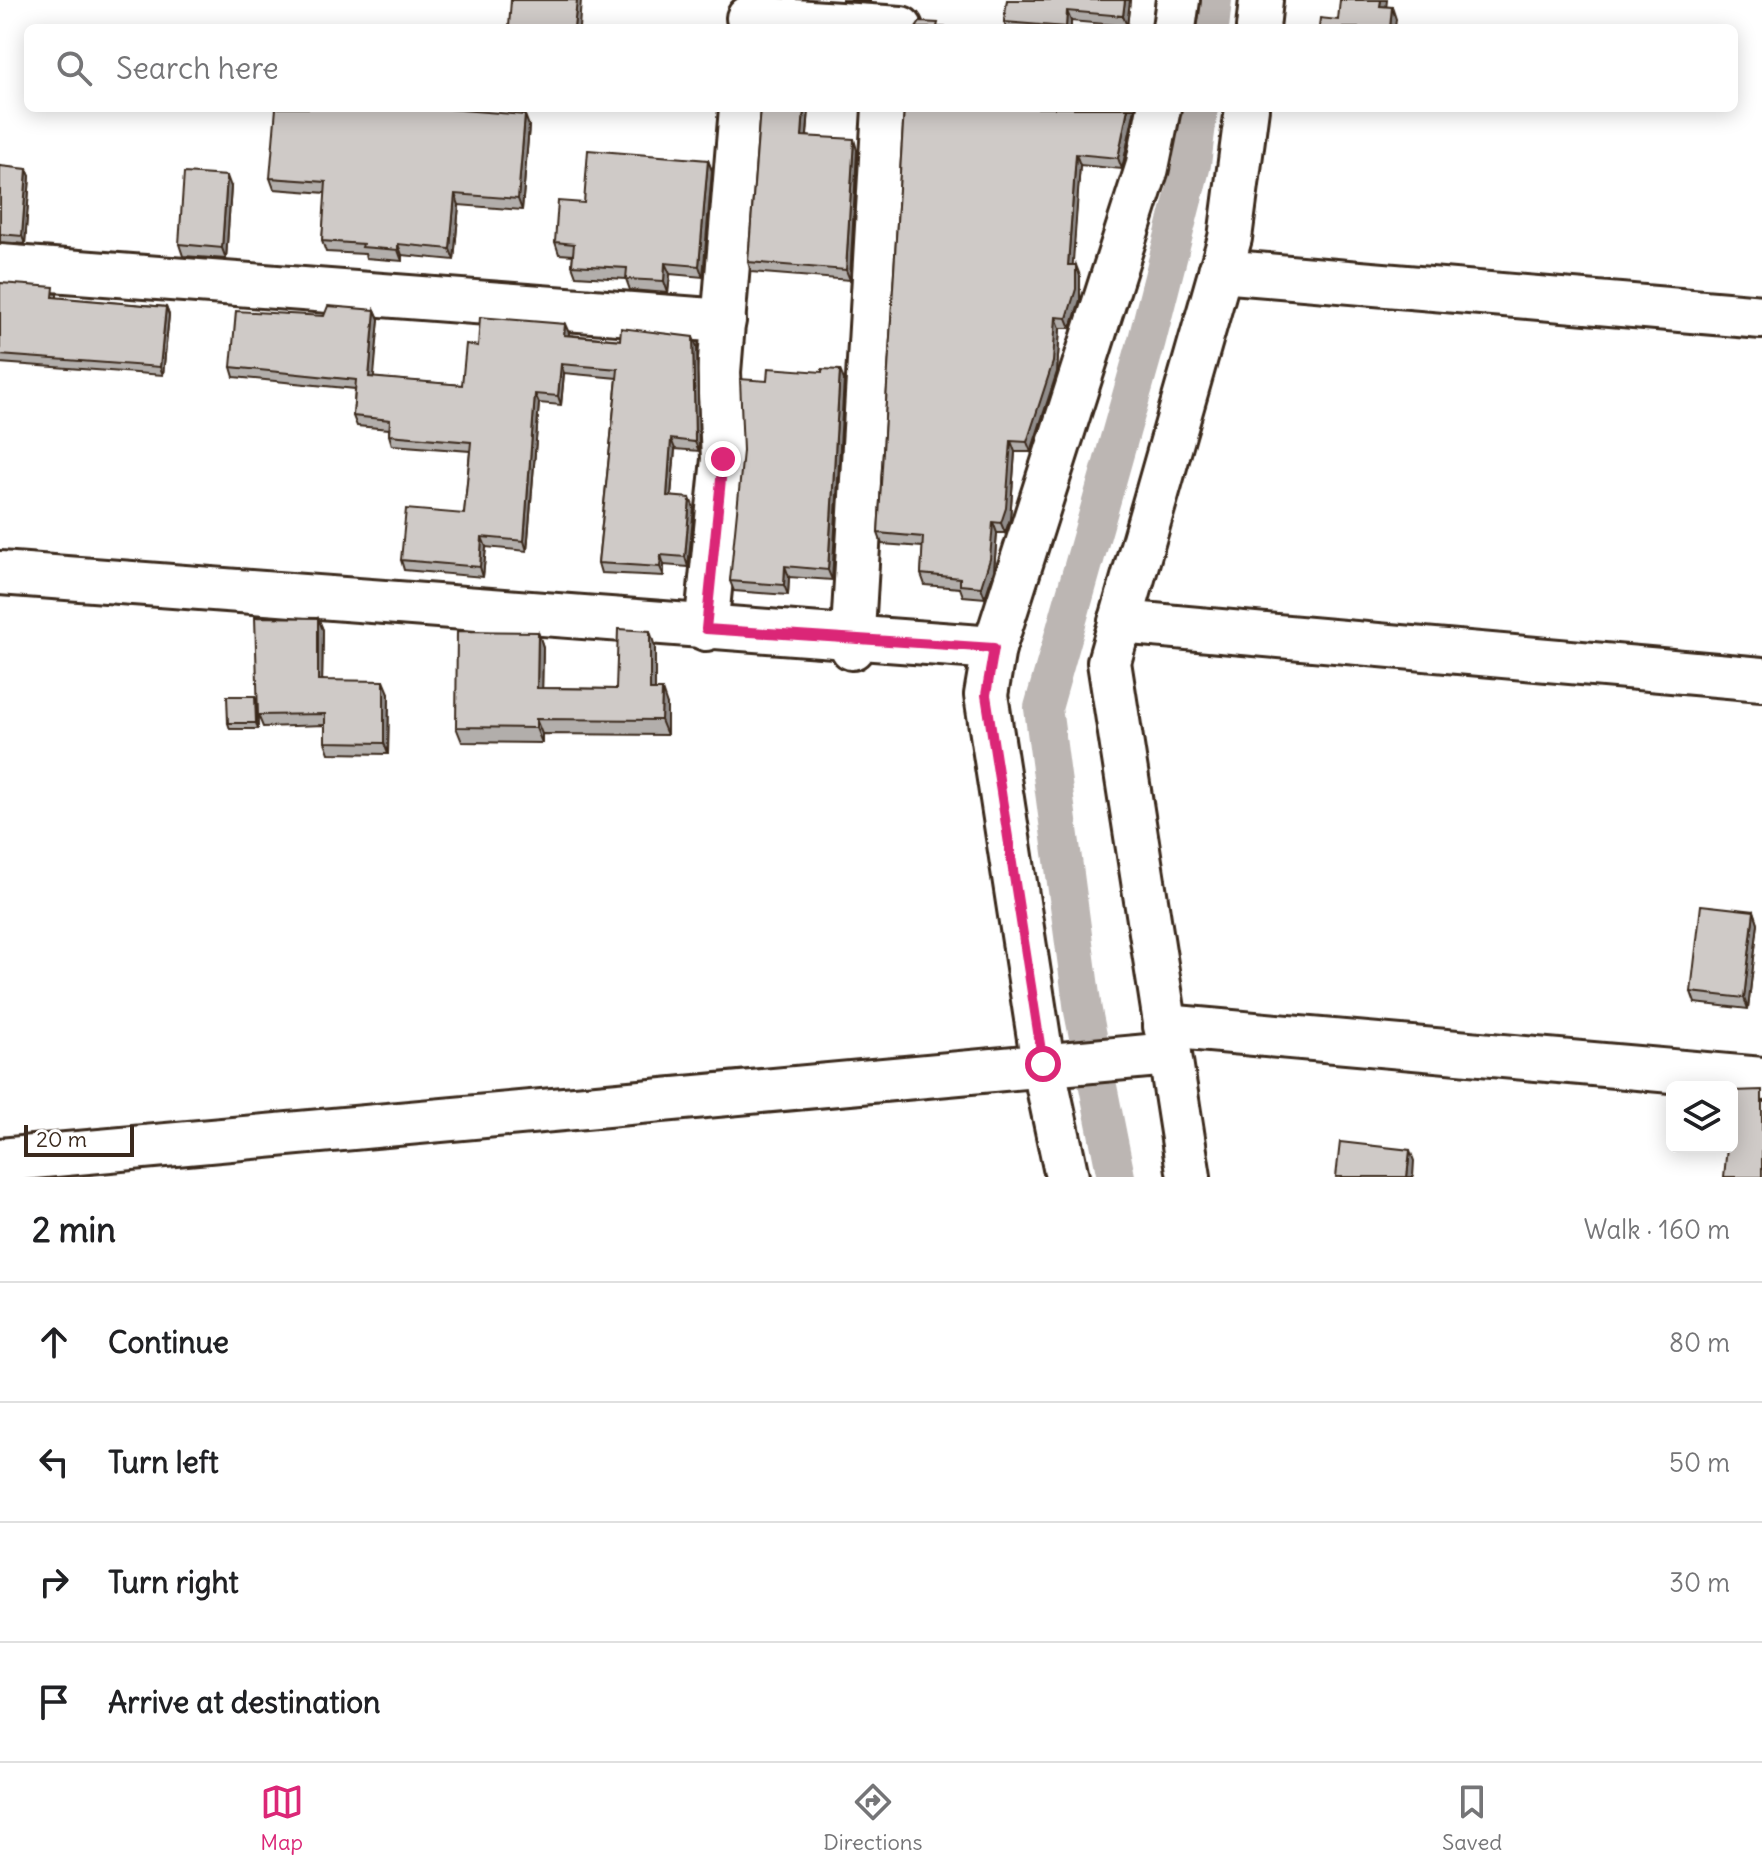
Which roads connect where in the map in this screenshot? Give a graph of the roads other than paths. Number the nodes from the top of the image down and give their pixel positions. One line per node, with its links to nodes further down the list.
1 (1178, 0): 5 (street)
2 (1261, 0): 6 (street)
3 (748, 15): 4 (street)
4 (846, 24)
5 (1175, 24)
6 (1258, 24)
7 (741, 112): 14 (street)
8 (884, 112): 18 (street)
9 (1158, 112): 19 (street)
10 (1246, 112): 12 (street)
11 (0, 266): 14 (street)
12 (1220, 271): 13 (street); 16 (street)
13 (1762, 317)
14 (724, 321): 17 (street)
15 (0, 573): 17 (street)
16 (1120, 622): 20 (street); 21 (street)
17 (706, 629): 18 (street)
18 (852, 642): 19 (street)
19 (994, 648): 22 (street)
20 (1762, 679)
21 (1168, 1040): 22 (street); 23 (street); 26 (street)
22 (1043, 1064): 24 (street); 25 (street)
23 (1762, 1079)
24 (0, 1160)
25 (1067, 1177)
26 (1189, 1177)

